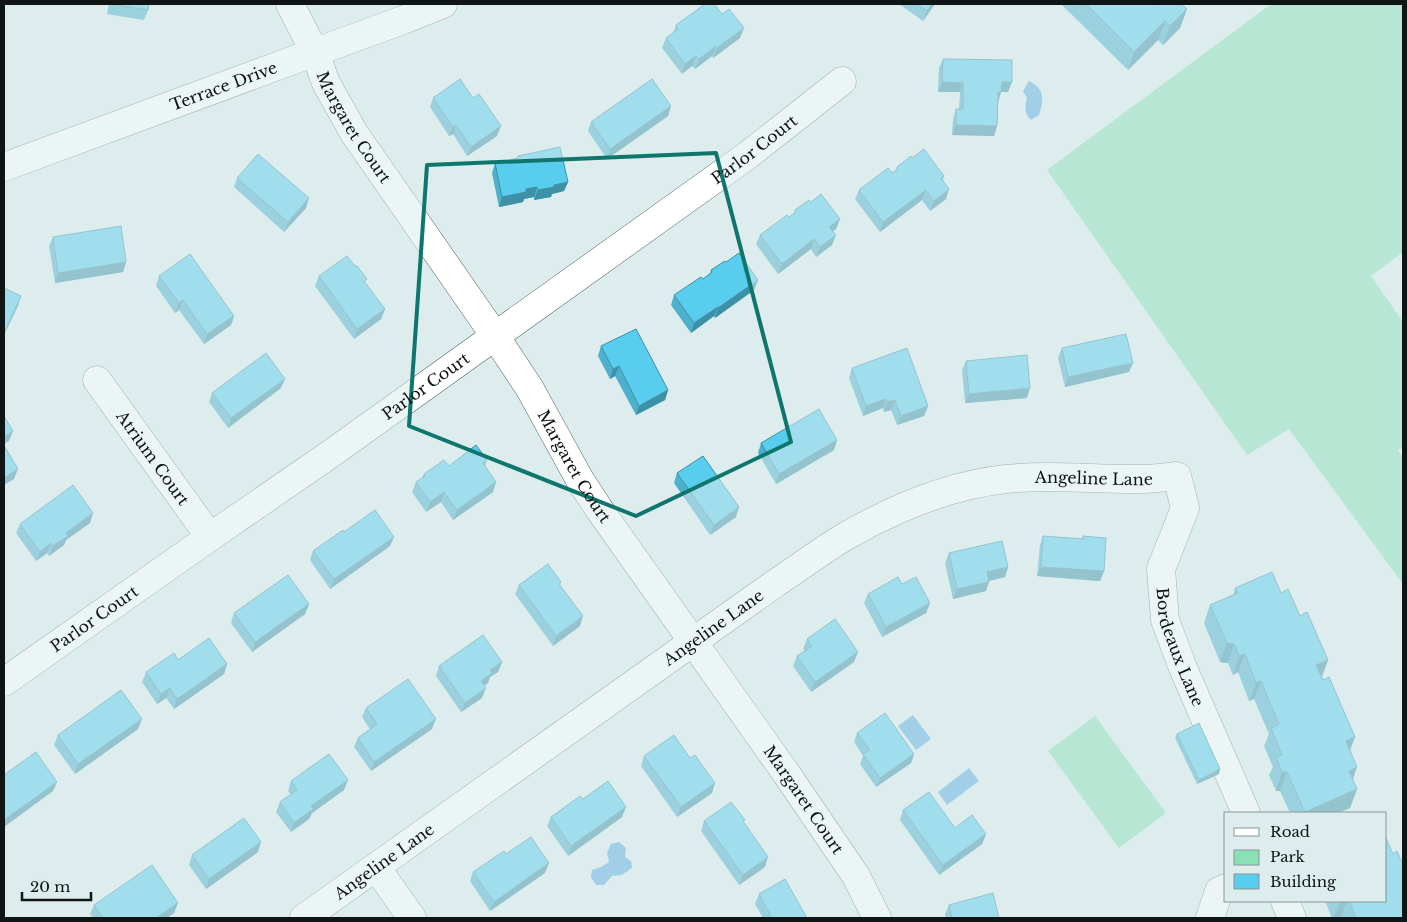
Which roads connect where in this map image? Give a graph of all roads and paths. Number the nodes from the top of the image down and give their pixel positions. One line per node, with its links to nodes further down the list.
1 (290, 4): 3 (street, Margaret Court)
2 (443, 4): 3 (street, Terrace Drive)
3 (314, 53): 5 (street, Terrace Drive); 6 (street, Margaret Court)
4 (842, 81): 6 (street, Parlor Court)
5 (4, 167)
6 (495, 336): 9 (street, Parlor Court); 10 (street, Margaret Court)
7 (97, 380): 9 (street, Atrium Court)
8 (1178, 476): 10 (street, Angeline Lane); 12 (street, Bordeaux Lane)
9 (210, 537): 11 (street, Parlor Court)
10 (693, 642): 13 (street, Angeline Lane); 18 (street, Margaret Court)
11 (4, 682)
12 (1246, 812)
13 (376, 867): 16 (street, Angeline Lane); 17 (street)
14 (1224, 889): 19 (street)
15 (1285, 902): 20 (street)
16 (304, 918)
17 (412, 918)
18 (878, 918)
19 (1210, 918)
20 (1292, 918)

